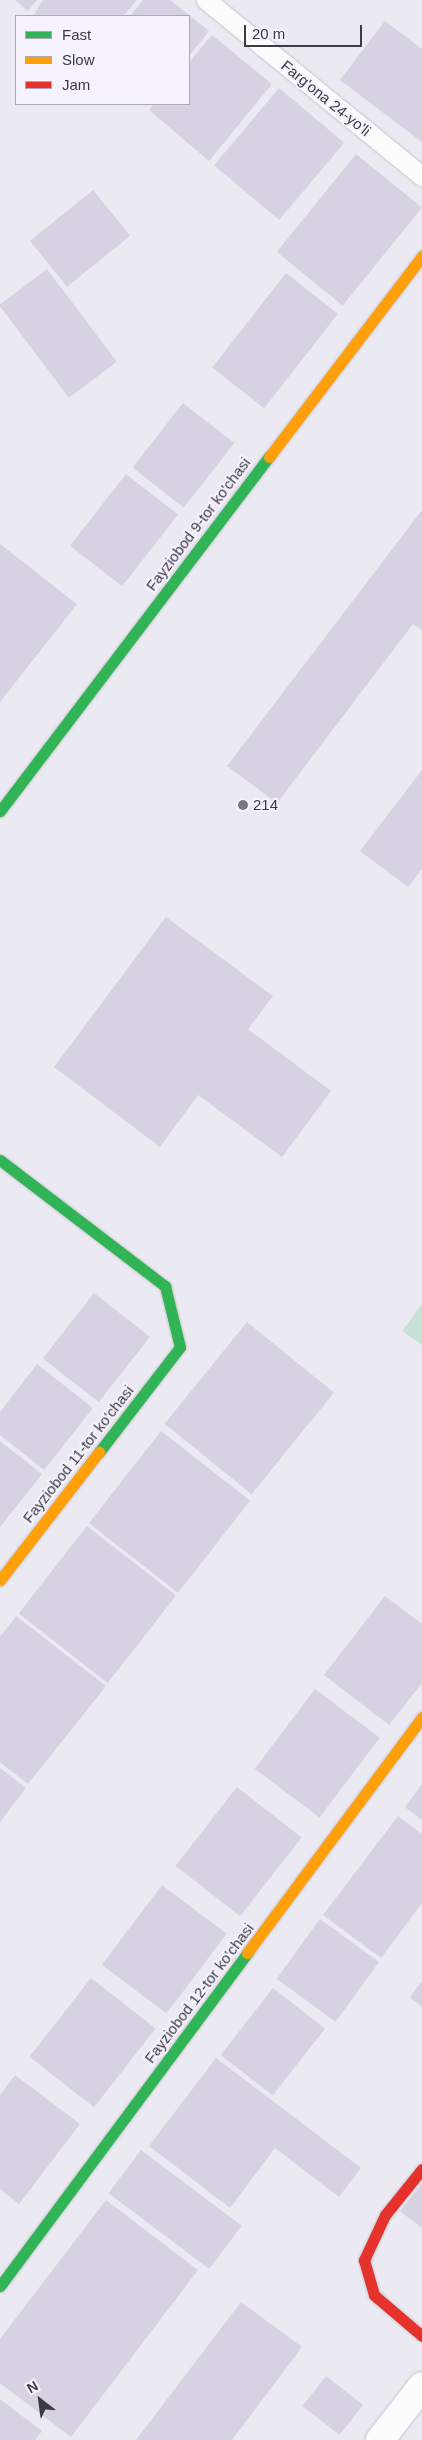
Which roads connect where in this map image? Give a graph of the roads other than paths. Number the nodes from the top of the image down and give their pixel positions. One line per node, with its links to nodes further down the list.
1 (218, 4): 2 (lane, Farg'ona 24-yo'li)
2 (422, 176)
3 (422, 256): 4 (street, Fayziobod 9-tor ko'chasi)
4 (0, 811)
5 (0, 1160): 6 (street, Fayziobod 11-tor ko'chasi)
6 (0, 1580)
7 (422, 1717): 9 (street, Fayziobod 12-tor ko'chasi)
8 (422, 2169): 10 (street)
9 (0, 2286)
10 (422, 2336)
11 (422, 2386): 12 (street)
12 (380, 2440)

